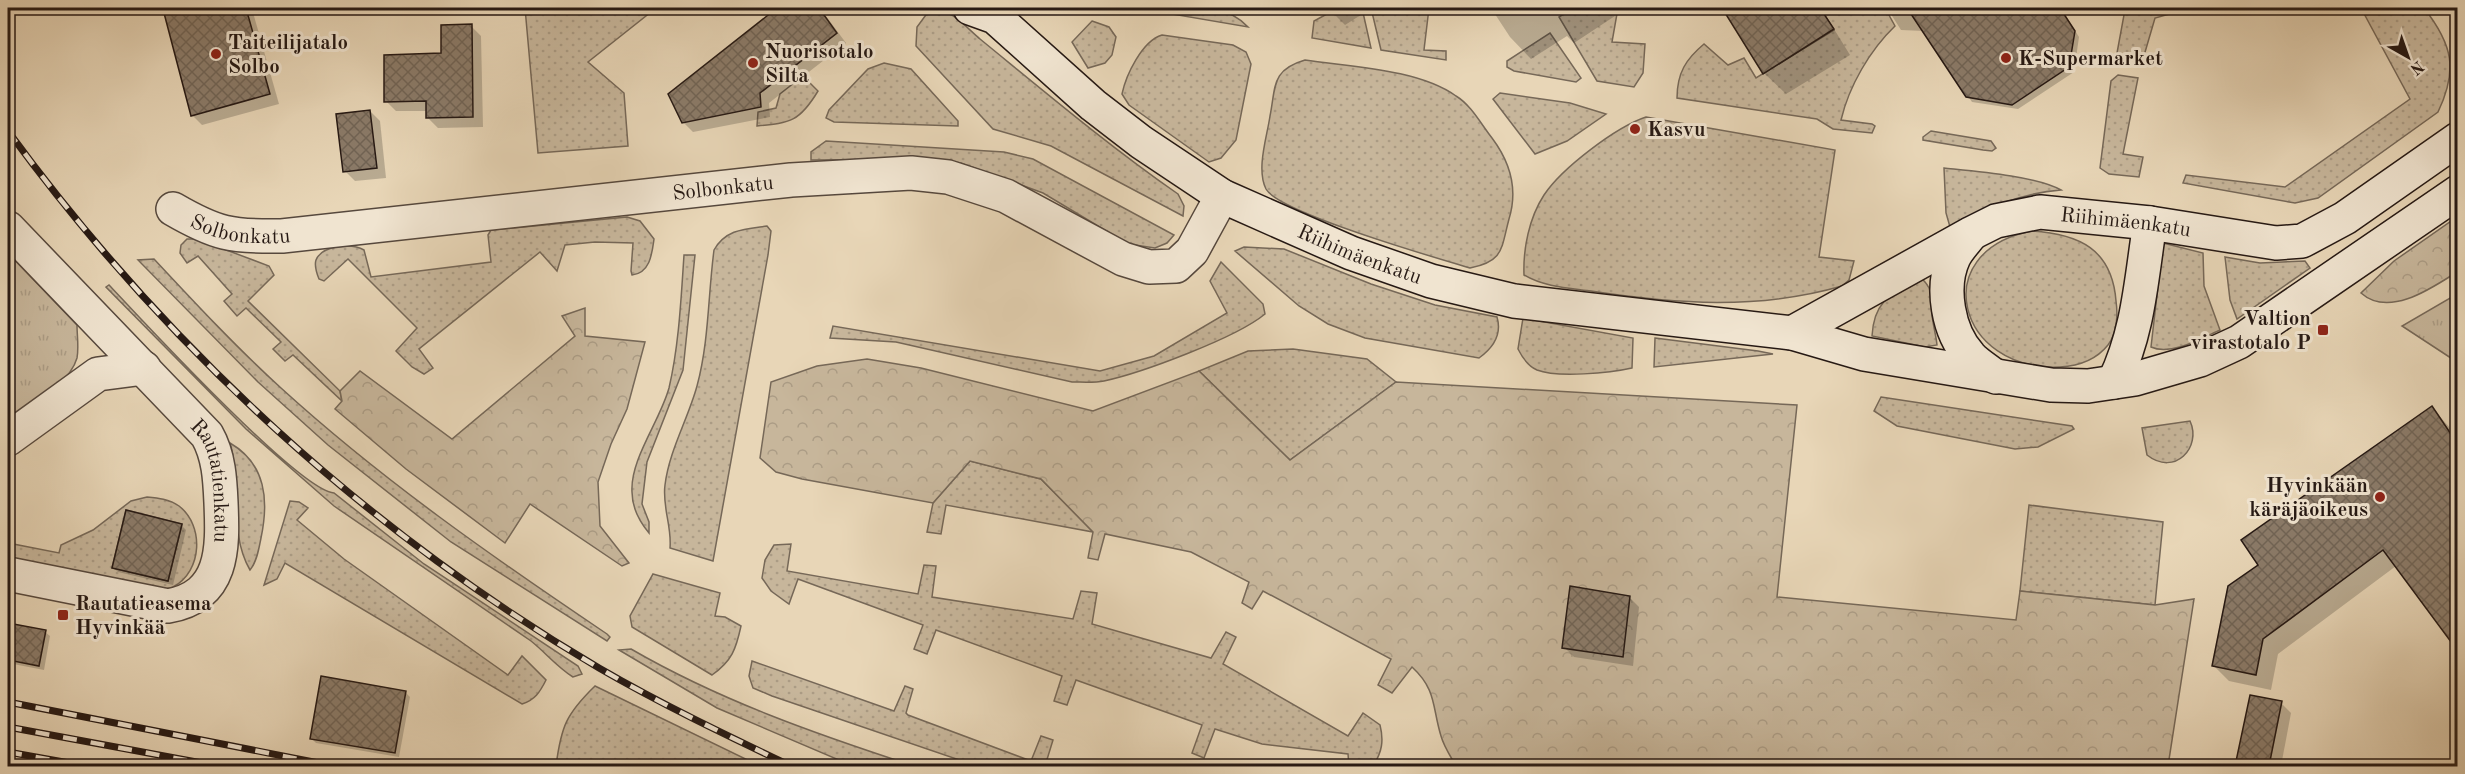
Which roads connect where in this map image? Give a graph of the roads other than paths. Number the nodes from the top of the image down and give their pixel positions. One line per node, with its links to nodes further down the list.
1 (985, 11): 4 (street, Riihimäenkatu)
2 (2457, 139): 6 (street, Riihimäenkatu)
3 (2457, 192): 14 (street, Riihimäenkatu)
4 (1222, 196): 5 (street, Solbonkatu); 10 (street, Riihimäenkatu)
5 (173, 209)
6 (2150, 223): 8 (street, Riihimäenkatu); 14 (street)
7 (8, 228): 9 (street, Rautatienkatu)
8 (1972, 233): 10 (street, Riihimäenkatu); 13 (street)
9 (92, 317): 11 (street, Rautatienkatu); 12 (street)
10 (1792, 333): 13 (street, Riihimäenkatu)
11 (144, 368): 12 (street); 16 (street, Rautatienkatu)
12 (98, 374): 15 (street)
13 (1996, 377): 14 (street, Riihimäenkatu)
14 (2114, 382)
15 (8, 439)
16 (8, 574)

